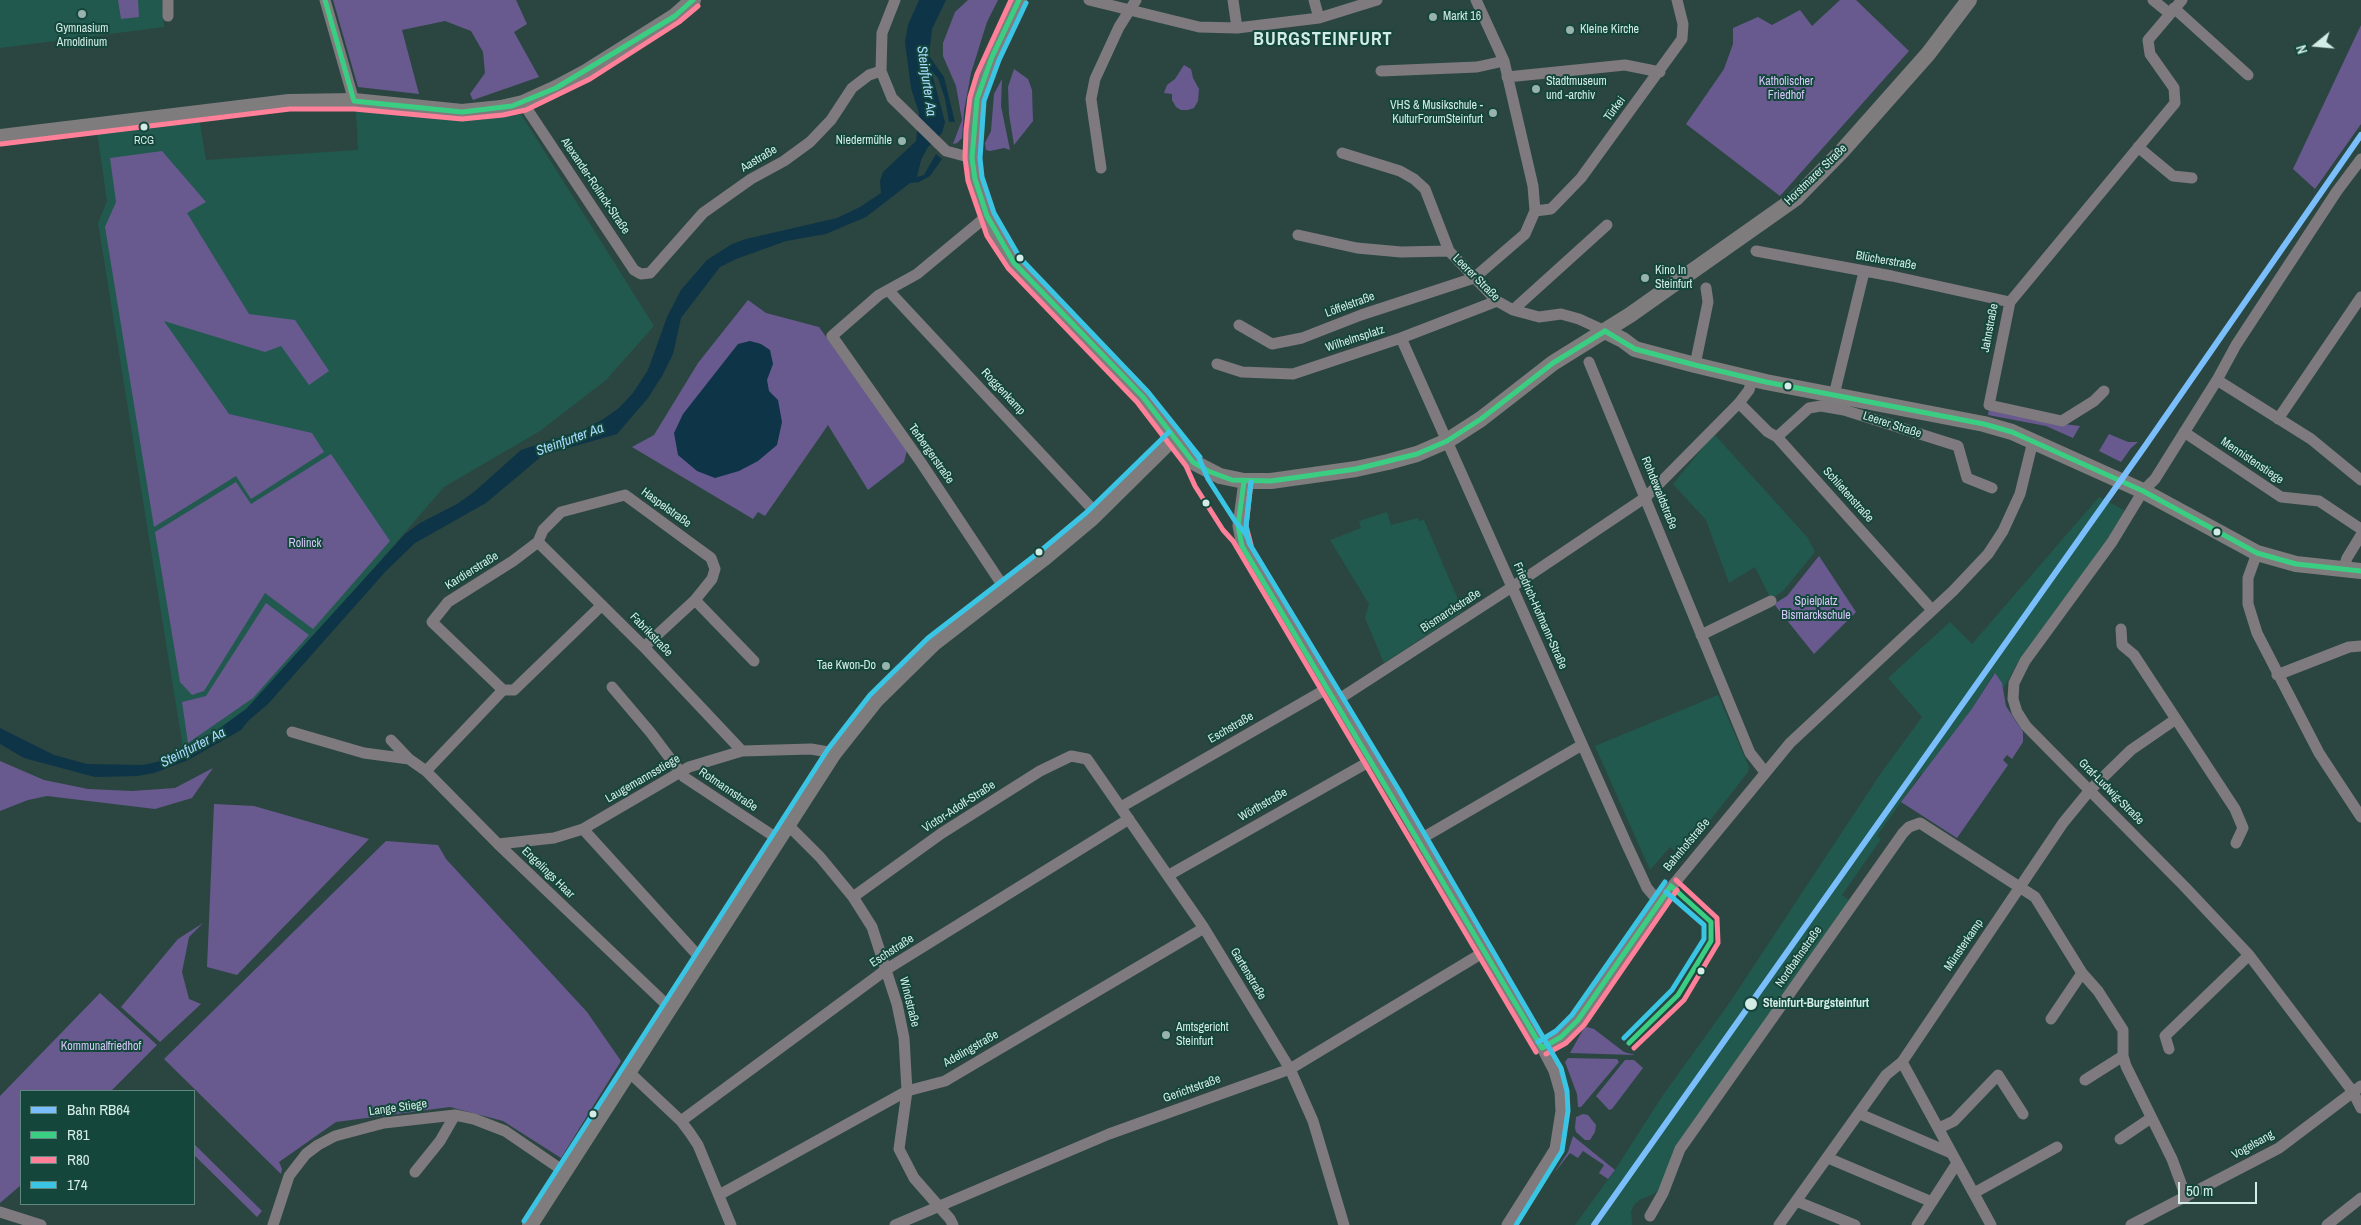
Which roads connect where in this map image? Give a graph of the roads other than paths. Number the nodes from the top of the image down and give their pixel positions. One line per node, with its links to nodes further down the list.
1 (168, 0): 16 (street)
2 (325, 0): 25 (street)
3 (693, 0): 26 (main road)
4 (895, 0): 20 (street)
5 (1018, 0): 30 (main road, Horstmarer Straße)
6 (1089, 0): 14 (street)
7 (1233, 0): 18 (street)
8 (1314, 0): 17 (street)
9 (1377, 0): 17 (street)
10 (1476, 0): 19 (street)
11 (1677, 0): 22 (street, Türkei)
12 (1969, 0): 50 (main road, Horstmarer Straße)
13 (2153, 0): 15 (street)
14 (1132, 5): 18 (street); 32 (street)
15 (2175, 7): 23 (street); 28 (street, Jahnstraße)
16 (168, 16)
17 (1319, 18): 18 (street)
18 (1237, 28)
19 (1504, 61): 21 (street); 24 (street)
20 (881, 71): 30 (street); 41 (street, Aastraße)
21 (1382, 71)
22 (1660, 72): 24 (street); 34 (street, Türkei)
23 (2248, 75)
24 (1507, 77): 34 (street)
25 (354, 101): 26 (main road); 27 (main road)
26 (524, 103): 41 (street, Alexander-Rolinck-Straße)
27 (0, 137)
28 (2138, 147): 33 (street); 47 (street, Jahnstraße)
29 (1342, 153): 38 (street, Leerer Straße)
30 (972, 158): 35 (main road, Horstmarer Straße)
31 (2361, 159): 56 (street, Graf-Ludwig-Straße)
32 (1101, 168)
33 (2192, 178)
34 (1535, 211): 42 (street)
35 (987, 216): 44 (street); 62 (main road, Horstmarer Straße)
36 (1608, 225): 48 (street)
37 (1298, 235): 38 (street)
38 (1449, 251): 42 (street, Leerer Straße)
39 (1756, 251): 40 (street, Blücherstraße)
40 (1864, 272): 47 (street, Blücherstraße); 58 (street)
41 (650, 273)
42 (1474, 278): 46 (street, Leerer Straße); 49 (street, Löffelstraße)
43 (1706, 288): 54 (street)
44 (888, 290): 71 (street, Roggenkamp); 79 (street, Terbergerstraße)
45 (2361, 296): 60 (street)
46 (1497, 301): 48 (street, Leerer Straße); 51 (street, Wilhelmsplatz)
47 (2010, 302): 57 (street, Jahnstraße)
48 (1513, 310): 50 (street, Leerer Straße)
49 (1239, 325)
50 (1606, 331): 54 (main road, Leerer Straße); 64 (main road, Horstmarer Straße)
51 (1401, 338): 53 (street, Wilhelmsplatz); 64 (street, Friedrich-Hofmann-Straße)
52 (1589, 362): 70 (street, Rohdewaldstraße)
53 (1217, 364)
54 (1695, 365): 55 (main road, Leerer Straße)
55 (1752, 379): 58 (main road, Leerer Straße); 59 (street, Bismarckstraße)
56 (2217, 380): 60 (street); 61 (street, Graf-Ludwig-Straße)
57 (2104, 391)
58 (1834, 395): 65 (main road, Leerer Straße)
59 (1739, 404): 63 (street, Schlietenstraße); 70 (street, Bismarckstraße)
60 (2278, 419): 66 (street)
61 (2184, 432): 69 (street, Graf-Ludwig-Straße); 72 (street, Mennistenstiege)
62 (1174, 437): 67 (main road, Horstmarer Straße); 71 (main road)
63 (1778, 438): 68 (street, Leerer Straße); 83 (street, Schlietenstraße)
64 (1447, 441): 67 (main road, Horstmarer Straße); 78 (street, Friedrich-Hofmann-Straße)
65 (2032, 441): 69 (main road, Leerer Straße); 83 (street, Bahnhofstraße)
66 (2361, 480)
67 (1244, 482): 91 (street)
68 (1992, 488)
69 (2143, 491): 75 (main road, Leerer Straße); 106 (street, Graf-Ludwig-Straße)
70 (1646, 497): 78 (street, Bismarckstraße); 85 (street, Rohdewaldstraße)
71 (1097, 514): 79 (main road)
72 (2361, 529)
73 (2361, 535): 76 (street)
74 (538, 542): 80 (street, Haspelstraße); 82 (street, Fabrikstraße); 92 (street, Kardierstraße)
75 (2257, 552): 76 (main road, Leerer Straße); 89 (street)
76 (2343, 570): 77 (main road, Leerer Straße)
77 (2361, 571)
78 (1512, 587): 93 (street, Bismarckstraße); 97 (street, Friedrich-Hofmann-Straße)
79 (1005, 589): 99 (main road)
80 (695, 600): 87 (street, Haspelstraße); 88 (street)
81 (1771, 601): 85 (street)
82 (602, 605): 87 (street, Fabrikstraße); 92 (street)
83 (1932, 610): 105 (street, Bahnhofstraße)
84 (2121, 629): 94 (street)
85 (1701, 635): 105 (street, Rohdewaldstraße)
86 (2361, 646): 89 (street)
87 (644, 647): 98 (street, Fabrikstraße)
88 (754, 661)
89 (2277, 675): 108 (street)
90 (612, 687): 104 (street, Rotmannstraße)
91 (1328, 688): 93 (street); 107 (street, Eschstraße)
92 (503, 690): 103 (street)
93 (1336, 701): 102 (street)
94 (2176, 719): 106 (street, Münsterkamp); 114 (street)
95 (292, 732): 100 (street, Engelings Haar)
96 (391, 740): 100 (street, Engelings Haar)
97 (1582, 745): 113 (street); 119 (street, Friedrich-Hofmann-Straße)
98 (742, 750): 99 (street, Laugemannsstiege); 104 (street, Laugemannsstiege)
99 (834, 753): 110 (main road)
100 (409, 759): 103 (street, Engelings Haar)
101 (1087, 759): 107 (street, Gartenstraße); 118 (street, Victor-Adolf-Straße)
102 (1372, 760): 113 (street); 116 (street, Wörthstraße)
103 (426, 771): 115 (street, Engelings Haar)
104 (681, 771): 111 (street, Laugemannsstiege); 112 (street, Rotmannstraße)
105 (1765, 772): 119 (street, Bahnhofstraße)
106 (2090, 790): 117 (street, Münsterkamp); 122 (street, Graf-Ludwig-Straße)
107 (1121, 807): 109 (street, Gartenstraße)
108 (2361, 817)
109 (1129, 819): 116 (street, Gartenstraße); 124 (street, Eschstraße)
110 (788, 825): 112 (main road); 118 (street, Windstraße)
111 (583, 829): 115 (street, Laugemannsstiege); 123 (street)
112 (778, 840): 123 (main road)
113 (1419, 840): 121 (street)
114 (2236, 843)
115 (498, 844): 126 (street, Engelings Haar)
116 (1169, 875): 120 (street, Gartenstraße)
117 (2020, 887): 125 (street, Nordbahnstraße); 131 (street, Münsterkamp); 158 (street, Nordbahnstraße)
118 (853, 896): 124 (street, Windstraße)
119 (1659, 902): 128 (street, Bahnhofstraße)
120 (1204, 928): 132 (street, Gartenstraße); 136 (street, Adelingstraße)
121 (1484, 952): 128 (street); 132 (street, Gerichtstraße)
122 (2249, 955): 129 (street); 135 (street, Graf-Ludwig-Straße)
123 (701, 959): 126 (main road)
124 (887, 969): 136 (street, Windstraße); 142 (street, Eschstraße)
125 (2082, 973): 127 (street); 130 (street, Nordbahnstraße)
126 (669, 1007): 133 (main road)
127 (2051, 1019)
128 (1542, 1048): 166 (street)
129 (2169, 1050)
130 (2123, 1056): 134 (street); 141 (street)
131 (1902, 1062): 138 (street, Münsterkamp); 143 (street)
132 (1290, 1069): 156 (street, Gerichtstraße); 165 (street, Gartenstraße)
133 (629, 1072): 142 (street); 149 (main road)
134 (2085, 1080)
135 (2357, 1089): 137 (street, Graf-Ludwig-Straße); 152 (street, Vogelsang)
136 (907, 1092): 151 (street, Adelingstraße); 156 (street, Windstraße)
137 (2361, 1108)
138 (1860, 1114): 146 (street, Münsterkamp); 147 (street)
139 (2024, 1114): 143 (street)
140 (455, 1115): 148 (street); 149 (street, Lange Stiege); 160 (street, Lange Stiege)
141 (2151, 1118): 144 (street); 152 (street)
142 (681, 1121): 151 (street)
143 (1939, 1128): 147 (street)
144 (2120, 1138)
145 (2057, 1147): 150 (street)
146 (1828, 1158): 154 (street, Münsterkamp); 155 (street)
147 (1954, 1158): 150 (street); 155 (street)
148 (415, 1172)
149 (565, 1172): 161 (main road)
150 (1974, 1194): 170 (street)
151 (719, 1195): 162 (street)
152 (2186, 1197): 171 (street, Vogelsang)
153 (2361, 1198): 172 (street)
154 (1796, 1200): 167 (street, Münsterkamp); 168 (street)
155 (1932, 1202): 169 (street)
156 (938, 1205): 163 (street, Gerichtstraße); 164 (street, Windstraße)
157 (0, 1212): 159 (street)
158 (1650, 1216)
159 (41, 1225)
160 (273, 1225)
161 (530, 1225)
162 (731, 1225)
163 (894, 1225)
164 (953, 1225)
165 (1344, 1225)
166 (1507, 1225)
167 (1779, 1225)
168 (1855, 1225)
169 (1917, 1225)
170 (1991, 1225)
171 (2131, 1225)
172 (2327, 1225)

